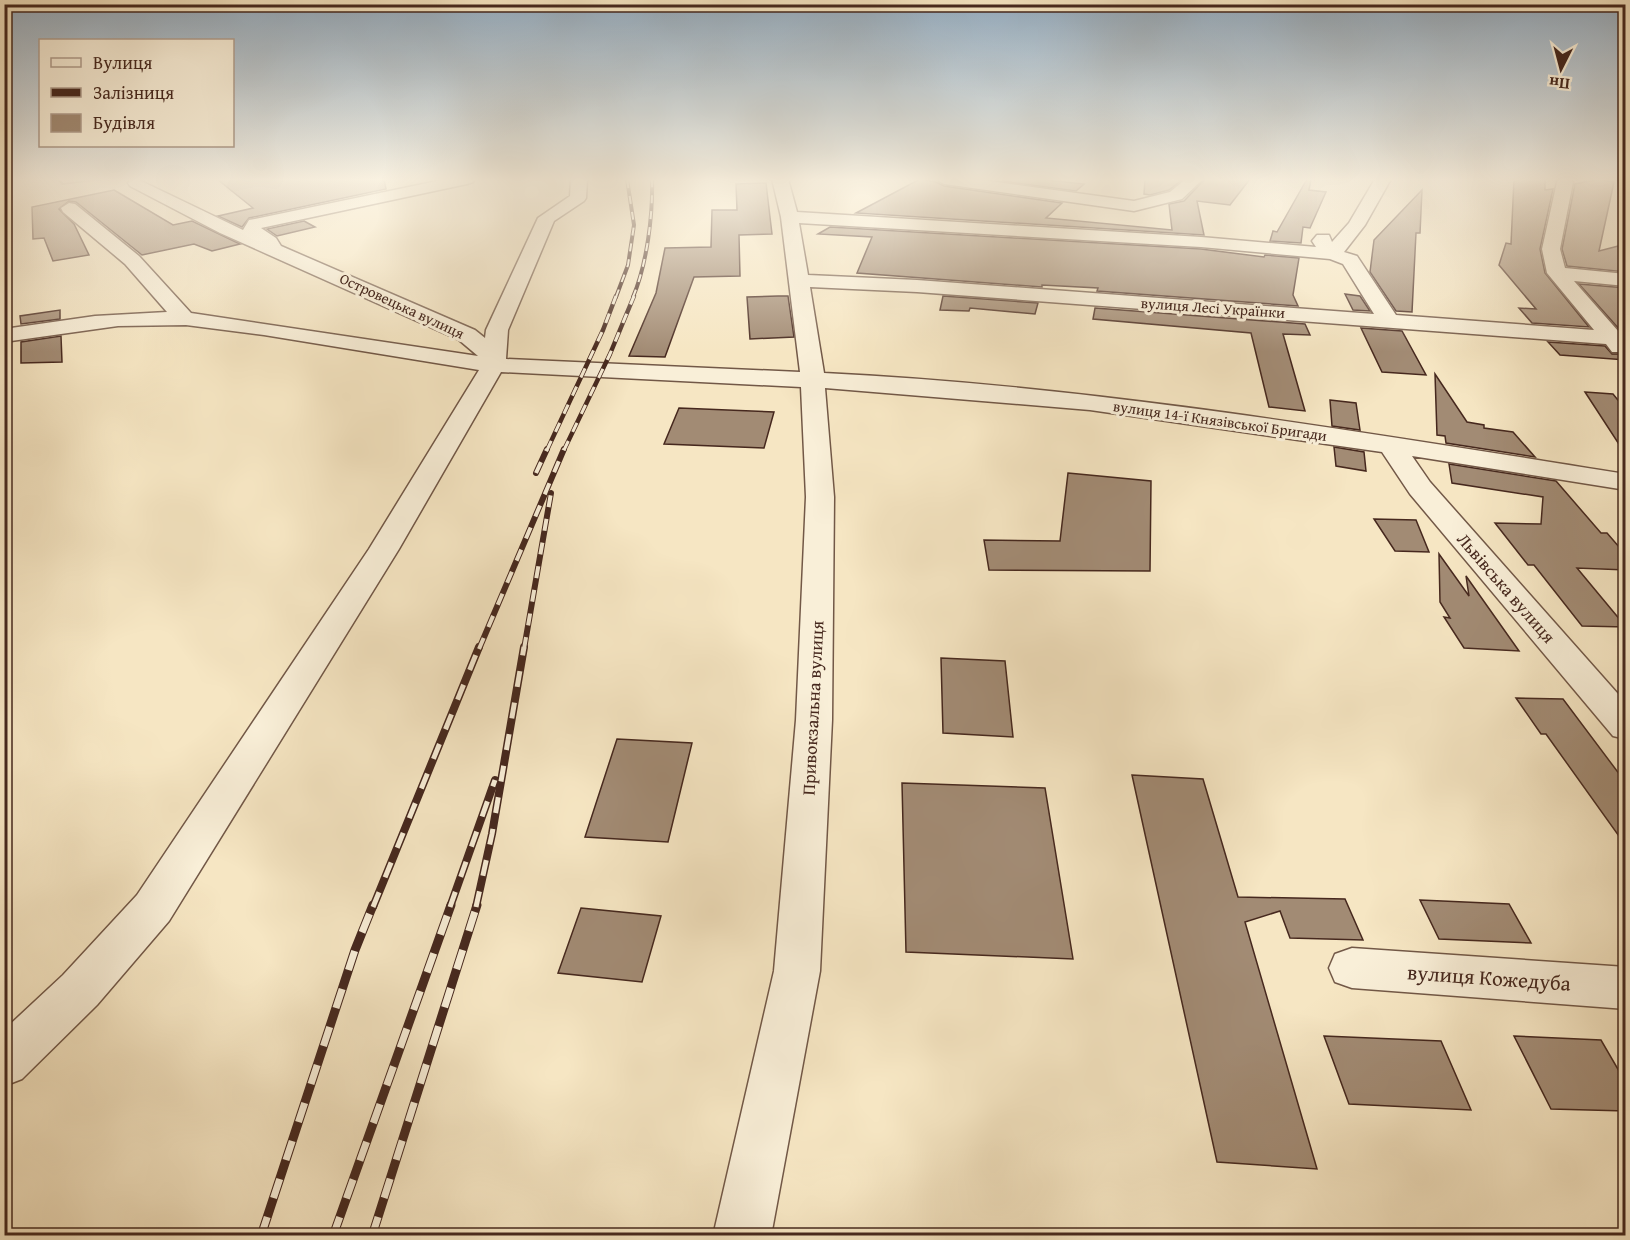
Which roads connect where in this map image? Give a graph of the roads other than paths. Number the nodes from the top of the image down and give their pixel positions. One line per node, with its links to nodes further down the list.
1 (104, 237): 15 (street)
2 (245, 237): 10 (street, Островецька вулиця)
3 (262, 237): 10 (street)
4 (539, 237): 20 (street)
5 (793, 237): 14 (street, Привокзальна вулиця)
6 (1117, 237): 11 (street)
7 (1324, 237): 11 (street)
8 (1346, 237): 11 (street)
9 (1554, 237): 12 (street)
10 (272, 248): 20 (street, Островецька вулиця)
11 (1332, 254): 16 (street)
12 (1557, 273): 13 (street); 18 (street)
13 (1626, 280)
14 (800, 281): 16 (street, вулиця Лесі Українки); 21 (street, Привокзальна вулиця)
15 (185, 319): 17 (street, Островецька вулиця); 20 (street, Островецька вулиця)
16 (1388, 320): 18 (street, вулиця Лесі Українки)
17 (4, 336)
18 (1618, 338): 19 (street)
19 (1626, 353)
20 (494, 365): 21 (street, Островецька вулиця); 27 (street)
21 (813, 380): 22 (street, вулиця 14-ї Князівської Бригади); 28 (street, Привокзальна вулиця)
22 (1391, 445): 23 (street, вулиця 14-ї Князівської Бригади); 24 (street, Львівська вулиця)
23 (1626, 482)
24 (1626, 727)
25 (1352, 968): 26 (street, вулиця Кожедуба)
26 (1626, 988)
27 (4, 1063)
28 (742, 1236)

